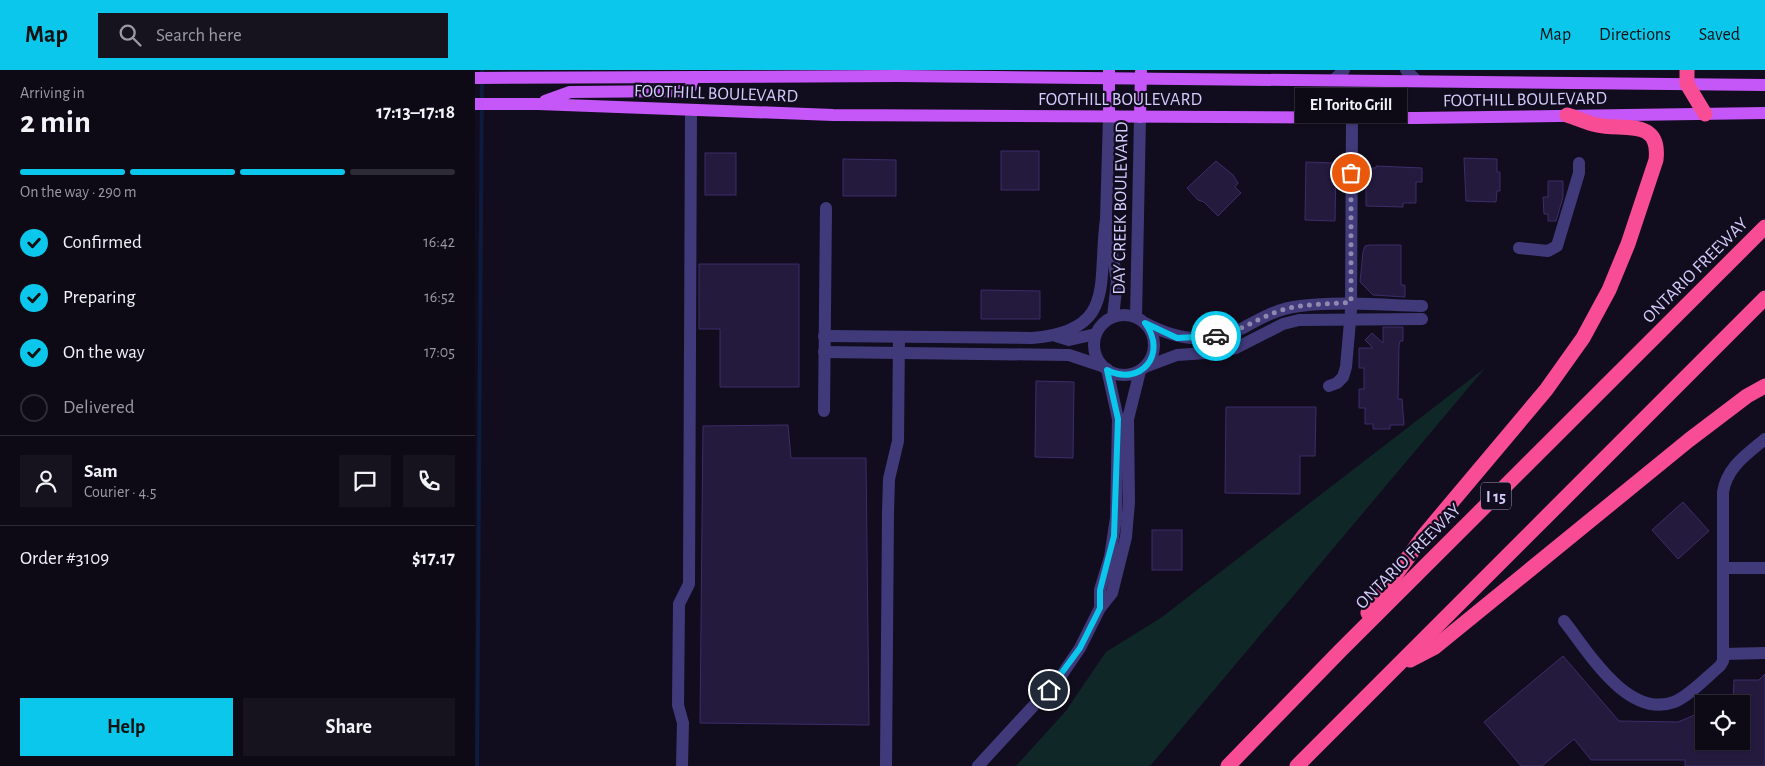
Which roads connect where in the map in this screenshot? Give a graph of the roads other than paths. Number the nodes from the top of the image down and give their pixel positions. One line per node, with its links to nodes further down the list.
1 (1061, 70): 11 (main road)
2 (1183, 70): 12 (main road)
3 (1344, 70): 13 (street)
4 (1406, 70): 14 (street)
5 (856, 73): 6 (main road, FOOTHILL BOULEVARD); 11 (main road, FOOTHILL BOULEVARD)
6 (693, 74): 10 (main road, FOOTHILL BOULEVARD); 17 (main road)
7 (1109, 74): 8 (main road, FOOTHILL BOULEVARD); 11 (main road, FOOTHILL BOULEVARD); 22 (main road, DAY CREEK BOULEVARD)
8 (1141, 74): 12 (main road, FOOTHILL BOULEVARD); 23 (main road, DAY CREEK BOULEVARD)
9 (1687, 77): 14 (main road, FOOTHILL BOULEVARD); 15 (main road, FOOTHILL BOULEVARD); 20 (highway)
10 (475, 78)
11 (1048, 78)
12 (1197, 79): 13 (main road, FOOTHILL BOULEVARD)
13 (1334, 80): 14 (main road, FOOTHILL BOULEVARD)
14 (1416, 80)
15 (1765, 86)
16 (475, 104): 17 (main road, FOOTHILL BOULEVARD)
17 (537, 104): 18 (main road, FOOTHILL BOULEVARD)
18 (691, 110): 22 (main road, FOOTHILL BOULEVARD); 57 (street)
19 (1765, 113): 20 (main road, FOOTHILL BOULEVARD)
20 (1705, 114): 21 (main road, FOOTHILL BOULEVARD)
21 (1567, 115): 24 (main road, FOOTHILL BOULEVARD); 53 (highway)
22 (1109, 116): 23 (main road, FOOTHILL BOULEVARD); 27 (street, DAY CREEK BOULEVARD)
23 (1140, 116): 24 (main road, FOOTHILL BOULEVARD); 36 (street, DAY CREEK BOULEVARD)
24 (1352, 117): 31 (street)
25 (1579, 163): 29 (street)
26 (826, 208): 38 (street)
27 (1106, 219): 33 (street, DAY CREEK BOULEVARD); 39 (street)
28 (1765, 227): 53 (highway, ONTARIO FREEWAY / I 15)
29 (1519, 248)
30 (1765, 298): 56 (highway)
31 (1351, 302): 32 (street); 34 (street); 36 (street)
32 (1422, 306)
33 (1113, 317): 36 (street); 37 (street)
34 (1350, 319): 35 (street); 44 (street); 45 (street)
35 (1422, 319)
36 (1140, 320): 44 (street)
37 (1096, 334): 39 (street); 43 (street)
38 (824, 336): 40 (street); 41 (street)
39 (1056, 336): 40 (street)
40 (899, 337): 42 (street)
41 (824, 352): 42 (street); 47 (street)
42 (899, 353): 43 (street); 58 (street)
43 (1105, 368): 44 (street); 51 (street)
44 (1143, 369): 51 (street)
45 (1329, 386)
46 (1765, 386): 56 (highway)
47 (824, 411)
48 (1765, 439): 49 (street)
49 (1723, 568): 50 (street); 55 (street)
50 (1765, 568)
51 (1100, 608): 59 (street)
52 (1564, 621): 55 (street)
53 (1340, 651): 60 (highway, ONTARIO FREEWAY / I 15)
54 (1765, 653): 55 (street)
55 (1723, 654)
56 (1397, 666): 61 (highway)
57 (682, 766)
58 (886, 766)
59 (978, 766)
60 (1228, 766)
61 (1297, 766)

